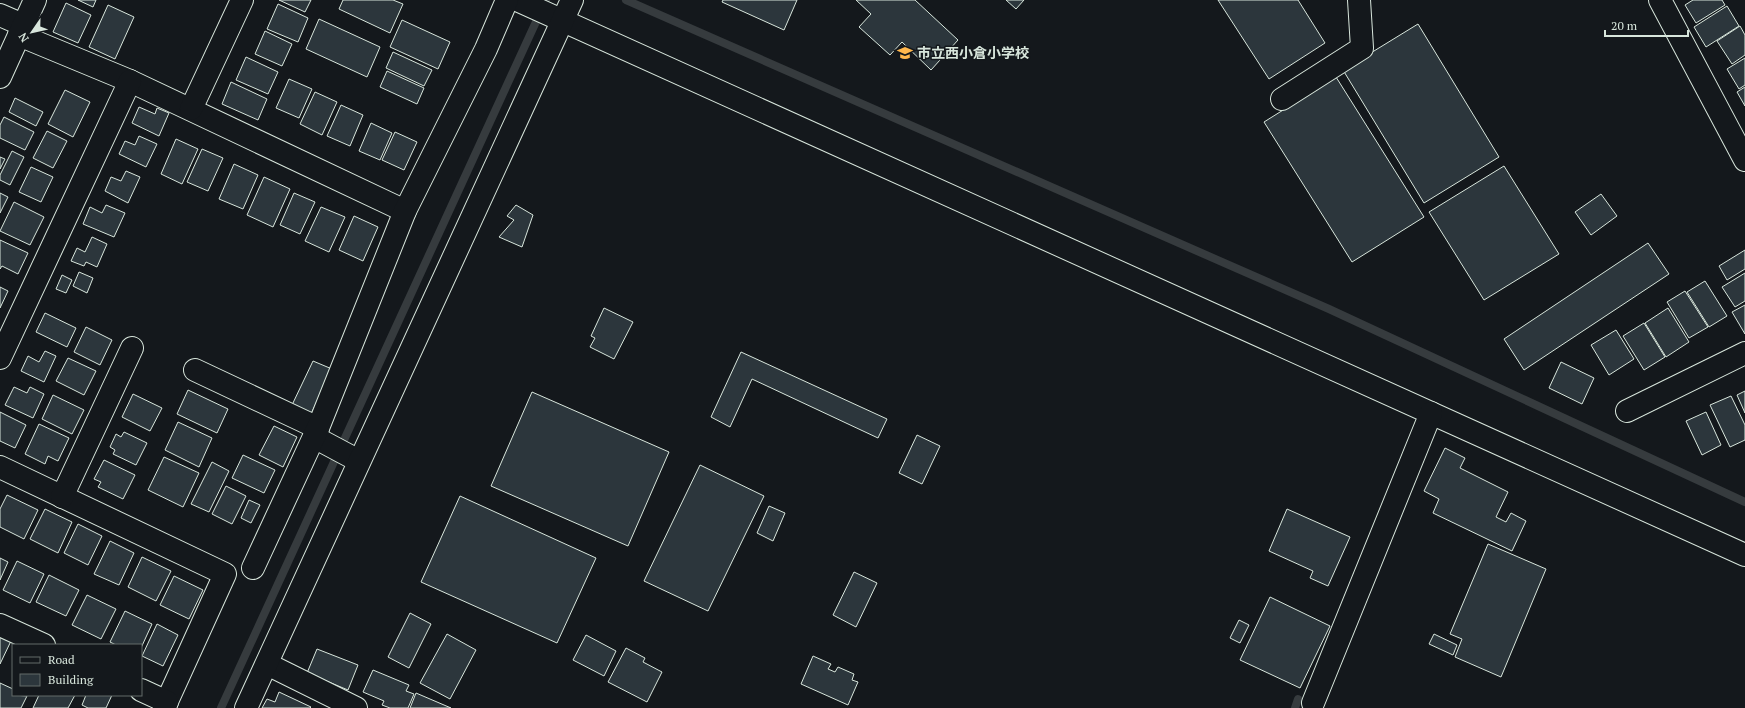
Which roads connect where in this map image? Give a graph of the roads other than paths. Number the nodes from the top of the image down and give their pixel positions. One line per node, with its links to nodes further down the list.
1 (35, 0): 9 (street)
2 (242, 0): 13 (street)
3 (572, 0): 8 (street)
4 (1660, 0): 14 (street)
5 (516, 1): 8 (street); 15 (street)
6 (1365, 3): 12 (street)
7 (0, 15): 9 (street)
8 (560, 19): 21 (street); 23 (street)
9 (21, 30): 10 (street); 11 (street)
10 (0, 76)
11 (130, 81): 13 (street); 18 (street)
12 (1282, 99)
13 (191, 109): 15 (street)
14 (1745, 160)
15 (405, 211): 22 (street)
16 (132, 348): 25 (street)
17 (1745, 353): 20 (street)
18 (0, 358)
19 (195, 370): 22 (street)
20 (1627, 411)
21 (1431, 412): 26 (street); 32 (street)
22 (316, 435): 23 (street); 27 (street)
23 (356, 459): 30 (street)
24 (0, 467): 25 (street)
25 (62, 496): 33 (street)
26 (1745, 555)
27 (253, 568)
28 (0, 625): 29 (street)
29 (42, 644)
30 (267, 664): 34 (street); 35 (street)
31 (142, 691): 33 (street)
32 (1313, 703)
33 (165, 705)
34 (246, 708)
35 (356, 708)

